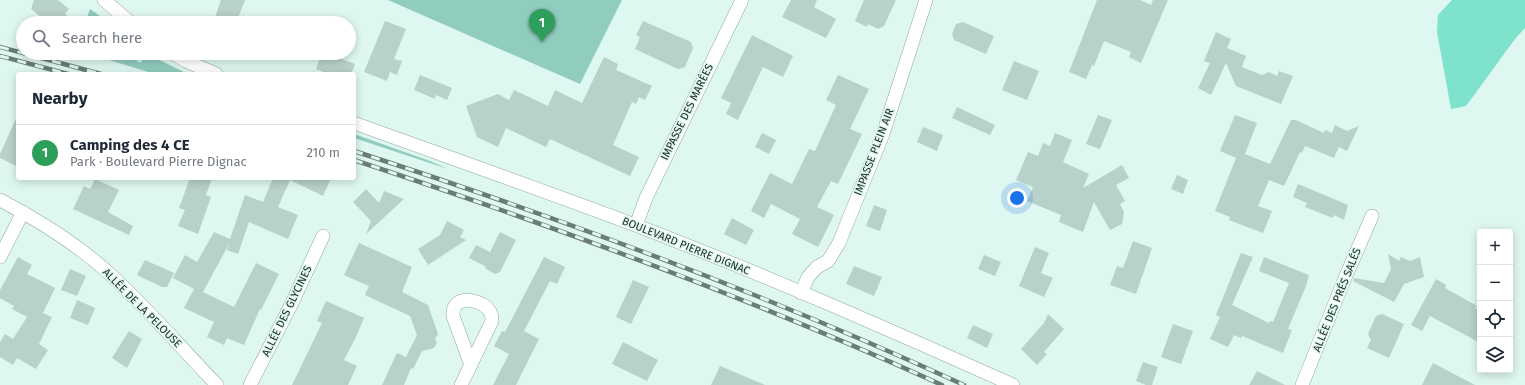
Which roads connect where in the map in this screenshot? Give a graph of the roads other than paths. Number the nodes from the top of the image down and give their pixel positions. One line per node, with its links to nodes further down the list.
1 (104, 0): 4 (street)
2 (742, 0): 11 (street, IMPASSE DES MARÉES)
3 (926, 0): 14 (street, IMPASSE PLEIN AIR)
4 (123, 16)
5 (184, 60): 6 (street)
6 (211, 72)
7 (356, 124): 11 (street, BOULEVARD PIERRE DIGNAC)
8 (0, 200): 9 (street, ALLÉE DE LA PELOUSE)
9 (23, 212): 13 (street); 16 (street, ALLÉE DE LA PELOUSE)
10 (1372, 216): 20 (street, ALLÉE DES PRÉS SALÉS)
11 (636, 225): 14 (street, BOULEVARD PIERRE DIGNAC)
12 (324, 236): 17 (street, ALLÉE DES GLYCINES)
13 (0, 257)
14 (801, 293): 19 (street, BOULEVARD PIERRE DIGNAC)
15 (471, 365): 18 (street)
16 (217, 385)
17 (250, 385)
18 (460, 385)
19 (1012, 385)
20 (1302, 385)

